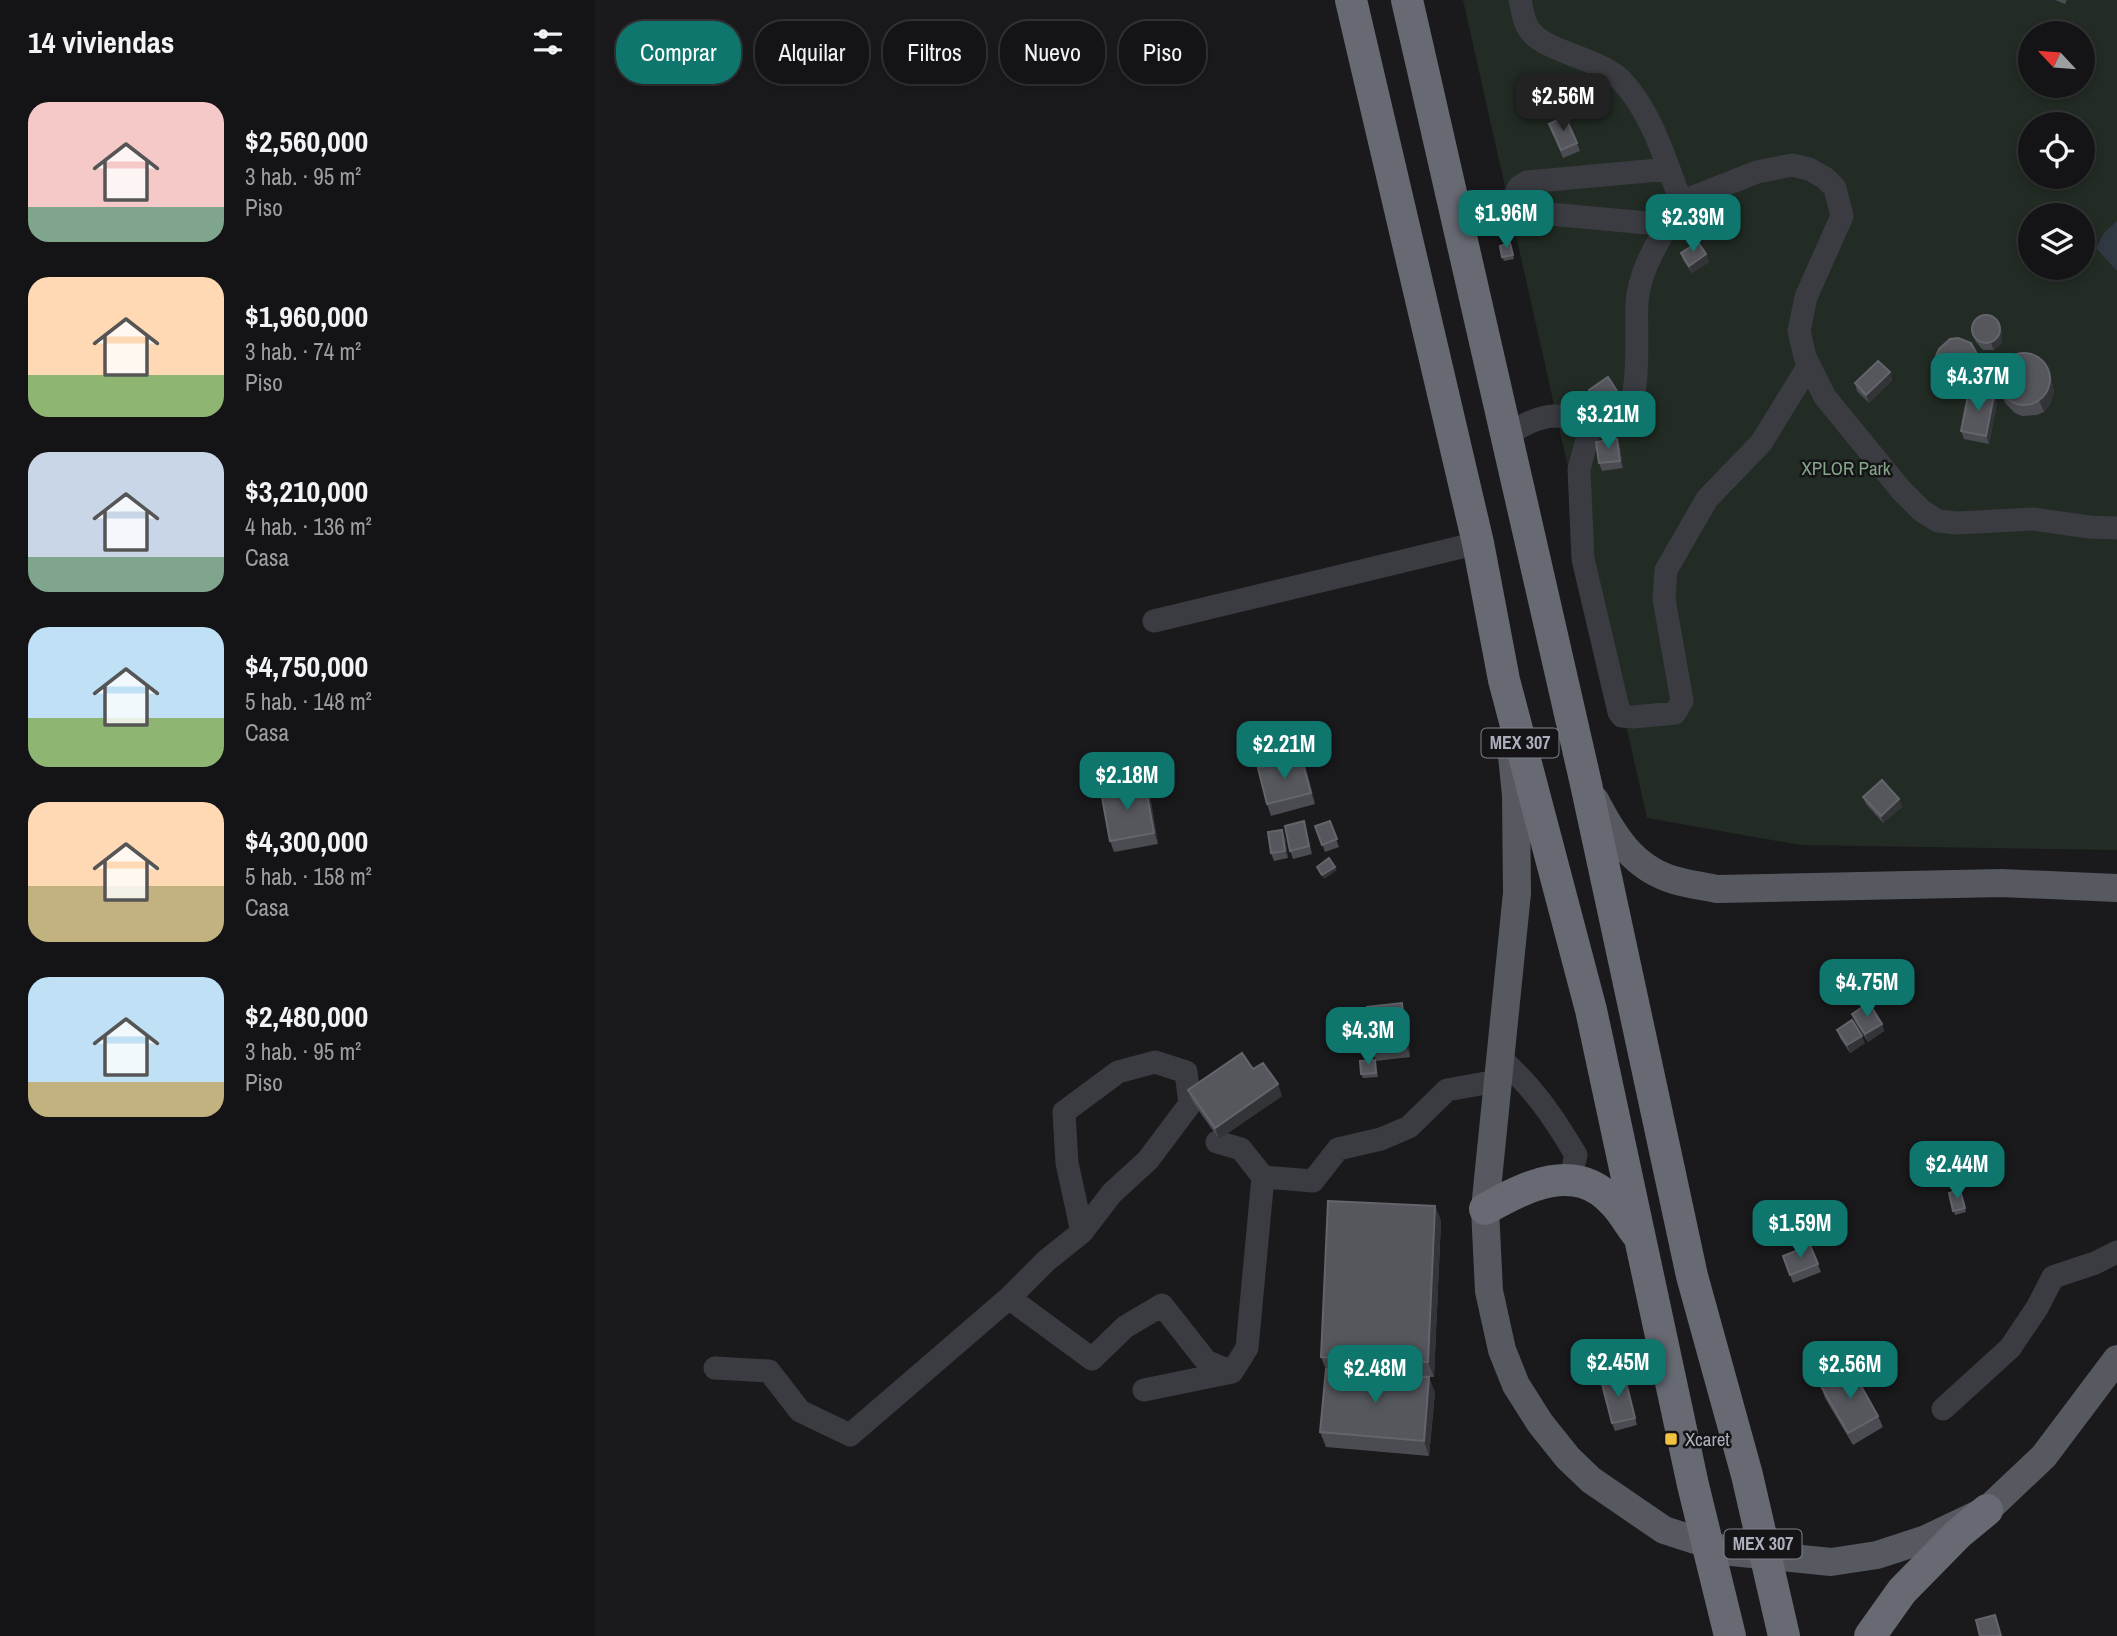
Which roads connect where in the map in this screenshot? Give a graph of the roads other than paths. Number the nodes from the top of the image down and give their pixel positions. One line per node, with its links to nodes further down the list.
1 (1351, 0): 11 (highway, MEX 307)
2 (1407, 0): 9 (highway, MEX 307)
3 (1520, 0): 4 (street)
4 (1669, 169): 5 (street); 6 (street)
5 (1681, 202): 6 (street); 7 (street)
6 (1668, 225): 8 (street)
7 (1809, 365): 8 (street); 10 (street)
8 (1593, 418): 9 (street)
9 (1505, 436): 14 (highway, MEX 307)
10 (2117, 528)
11 (1478, 543): 12 (street); 13 (highway, MEX 307)
12 (1154, 621)
13 (1504, 680): 16 (main road); 22 (highway, MEX 307)
14 (1586, 783): 15 (main road); 31 (highway, MEX 307)
15 (2117, 888)
16 (1498, 1069): 18 (street); 19 (street); 20 (main road)
17 (1217, 1142): 18 (street)
18 (1263, 1177): 27 (street)
19 (1570, 1180): 20 (highway); 22 (highway)
20 (1485, 1209): 30 (main road)
21 (1082, 1232): 21 (street); 24 (street)
22 (1642, 1242): 32 (highway, MEX 307)
23 (2117, 1252): 29 (street)
24 (1009, 1298): 26 (street); 27 (street)
25 (2117, 1359): 30 (main road)
26 (715, 1368)
27 (1232, 1372): 28 (street)
28 (1144, 1390)
29 (1943, 1409)
30 (1987, 1510): 33 (highway)
31 (1781, 1624)
32 (1727, 1626)
33 (1870, 1636)

